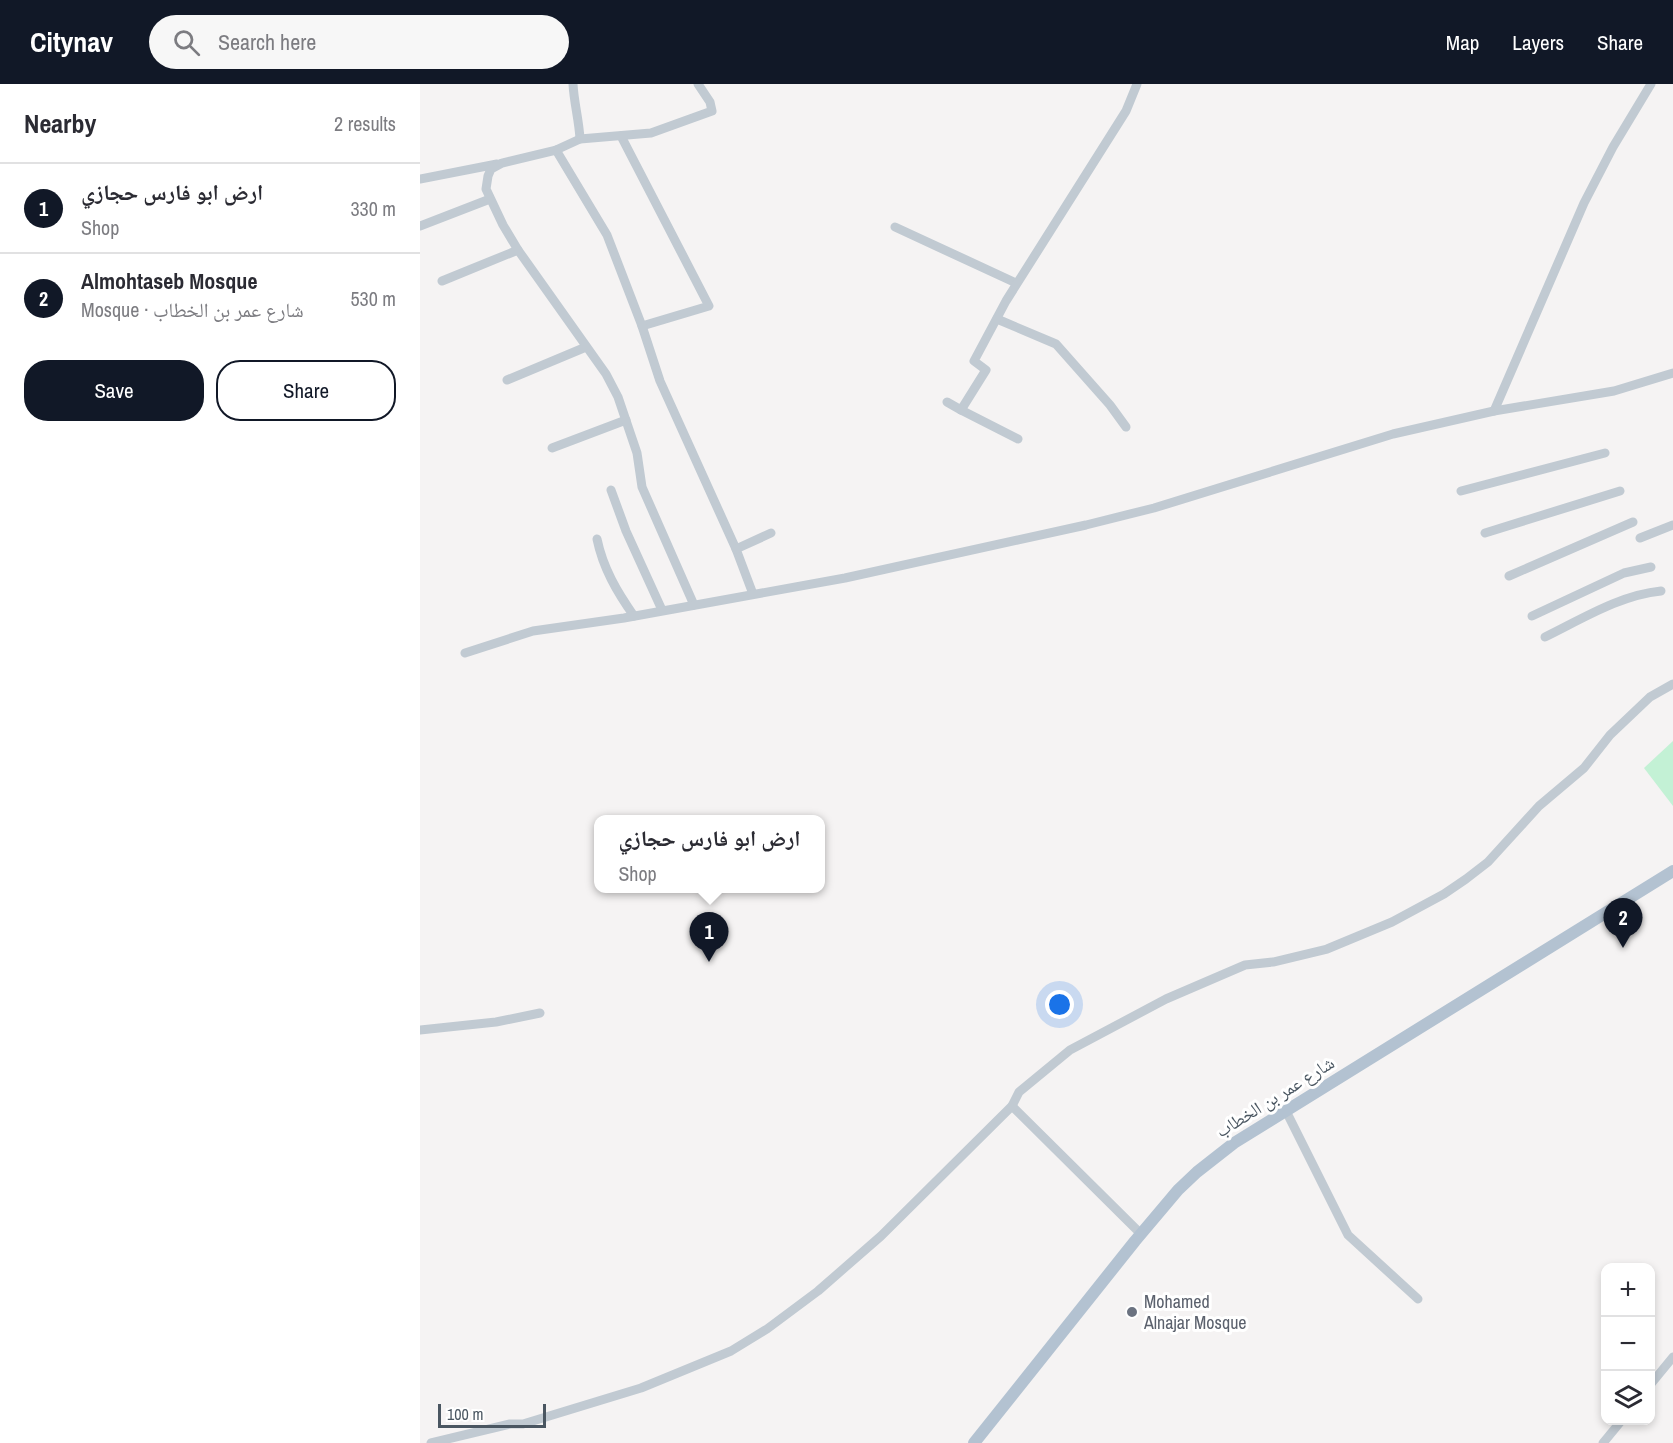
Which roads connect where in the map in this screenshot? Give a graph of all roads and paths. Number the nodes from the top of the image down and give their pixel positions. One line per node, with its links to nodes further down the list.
1 (573, 84): 6 (street)
2 (698, 84): 5 (street)
3 (1137, 84): 15 (street)
4 (1651, 84): 23 (street)
5 (621, 136): 6 (street); 17 (street)
6 (580, 139): 7 (street)
7 (556, 150): 8 (street); 17 (street)
8 (502, 163): 9 (street); 10 (street)
9 (420, 178)
10 (490, 199): 11 (street); 13 (street)
11 (420, 226)
12 (895, 227): 15 (street)
13 (518, 249): 14 (street); 18 (street)
14 (442, 281)
15 (1016, 283): 16 (street)
16 (997, 319): 22 (street); 25 (street)
17 (642, 326): 38 (street)
18 (586, 347): 20 (street); 24 (street)
19 (1673, 373): 23 (street)
20 (507, 380)
21 (947, 402): 22 (street)
22 (961, 410): 26 (street)
23 (1494, 411): 42 (street)
24 (626, 420): 27 (street); 43 (street)
25 (1126, 427)
26 (1018, 439)
27 (552, 448)
28 (1605, 453): 30 (street)
29 (611, 490): 44 (street)
30 (1461, 491)
31 (1620, 491): 35 (street)
32 (1633, 522): 40 (street)
33 (1673, 525): 36 (street)
34 (771, 533): 38 (street)
35 (1485, 533)
36 (1640, 538)
37 (597, 539): 45 (street)
38 (736, 549): 42 (street)
39 (1651, 567): 46 (street)
40 (1509, 576)
41 (1661, 591): 47 (street)
42 (753, 594): 43 (street)
43 (694, 604): 44 (street)
44 (662, 610): 45 (street)
45 (634, 616): 48 (street)
46 (1532, 616)
47 (1545, 637)
48 (465, 653)
49 (1673, 684): 53 (street)
50 (1673, 871): 54 (main road, شارع عمر بن الخطاب)
51 (540, 1013): 52 (street)
52 (420, 1029)
53 (1012, 1106): 55 (street); 60 (street)
54 (1286, 1111): 55 (main road, شارع عمر بن الخطاب); 56 (street)
55 (1141, 1234): 61 (main road, شارع عمر بن الخطاب)
56 (1418, 1299)
57 (1673, 1357): 58 (street)
58 (1655, 1380)
59 (1618, 1425): 62 (street)
60 (431, 1443)
61 (974, 1443)
62 (1603, 1443)

